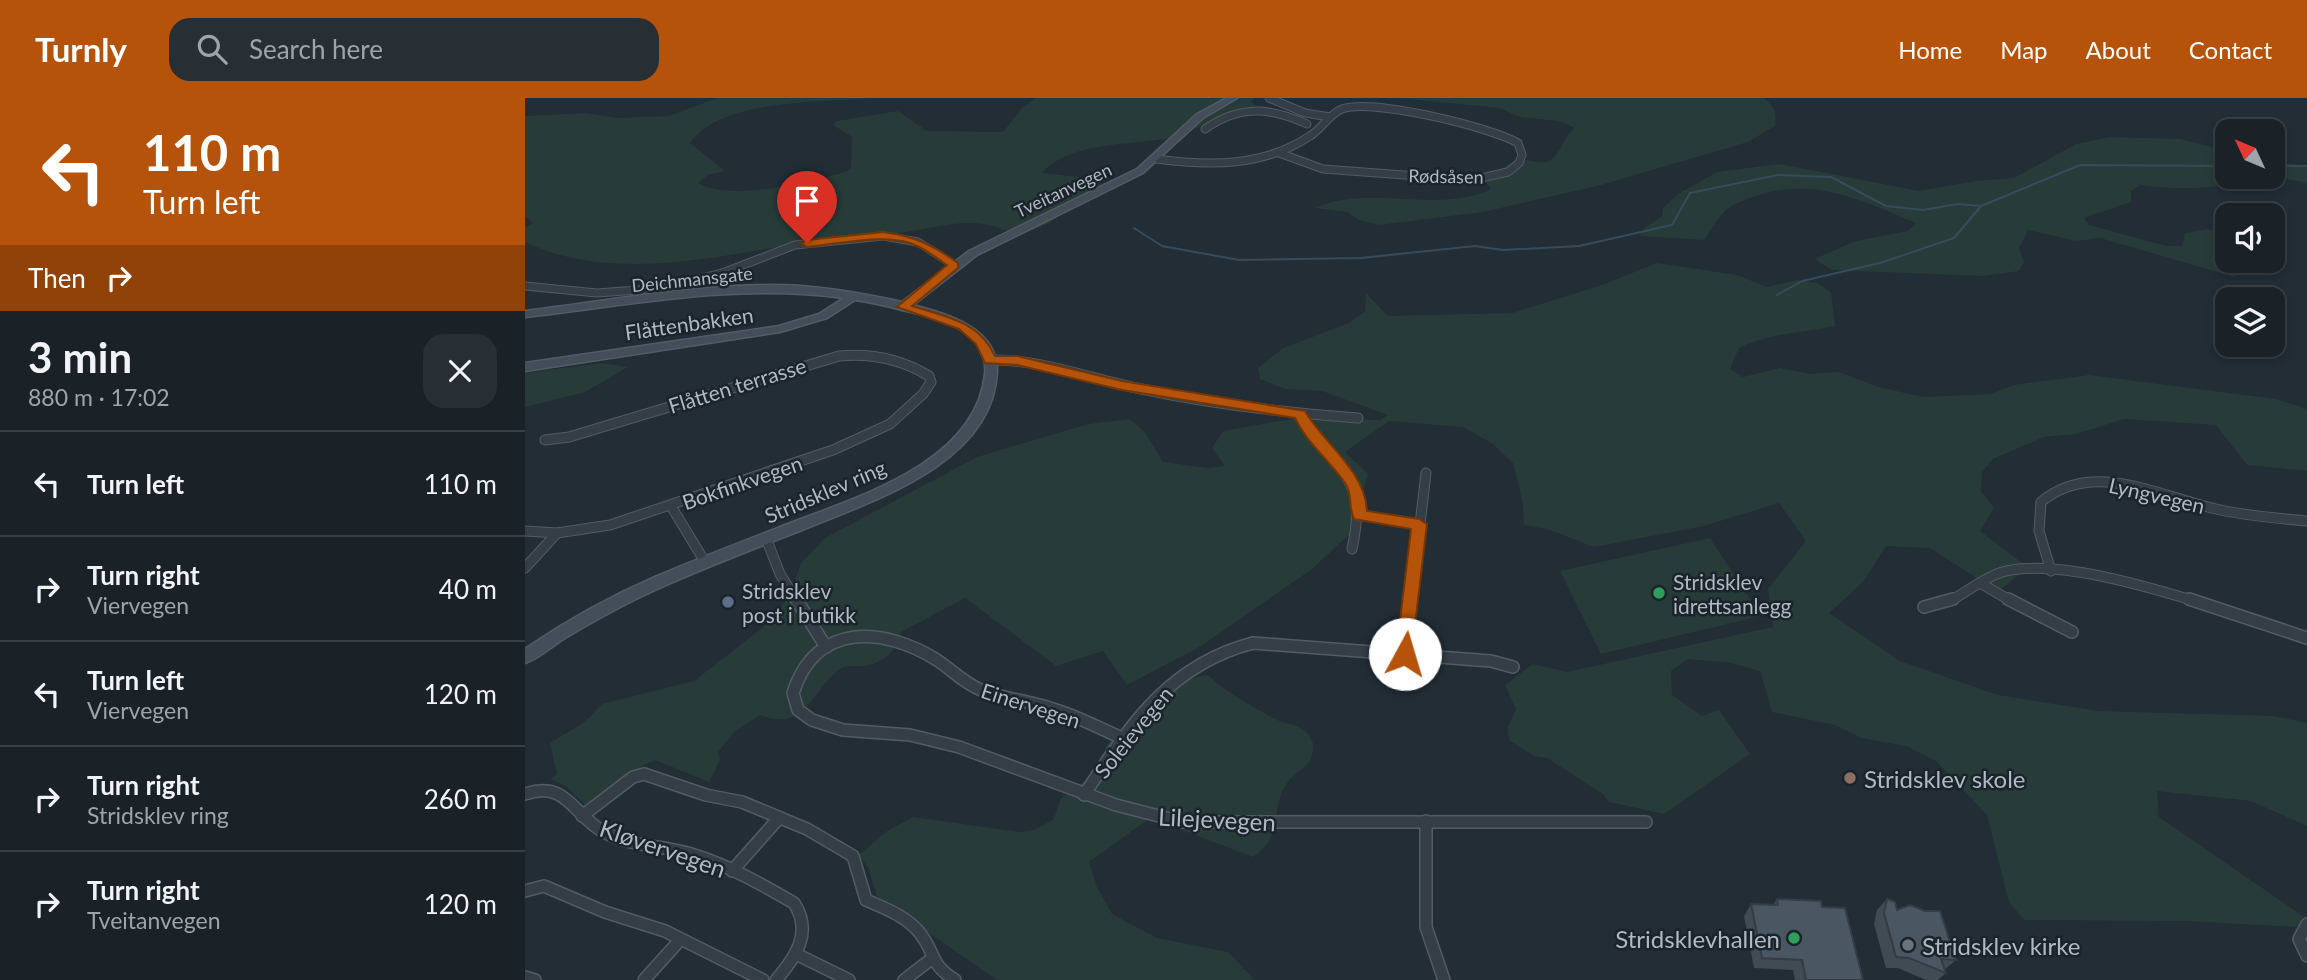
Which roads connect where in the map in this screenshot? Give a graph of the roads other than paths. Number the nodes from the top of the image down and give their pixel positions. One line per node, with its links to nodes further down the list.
1 (1233, 98): 9 (street, Tveitanvegen)
2 (1269, 98): 4 (street, Rødsåsen)
3 (1287, 114): 4 (street); 6 (street); 7 (street)
4 (1315, 115): 5 (street, Rødsåsen)
5 (1330, 117): 8 (street, Rødsåsen); 8 (street, Rødsåsen)
6 (1307, 124)
7 (1205, 129)
8 (1279, 153): 9 (street, Rødsåsen)
9 (1156, 159): 10 (street, Tveitanvegen)
10 (954, 265): 11 (street); 13 (street, Tveitanvegen)
11 (525, 286)
12 (852, 297): 13 (street, Deichmansgate); 14 (street, Deichmansgate); 16 (street, Flåttenbakken)
13 (903, 307): 15 (street)
14 (525, 314)
15 (990, 360): 18 (street); 28 (street, Stridsklev ring)
16 (525, 367)
17 (929, 376): 20 (street, Flåtten terrasse); 22 (street, Bokfinkvegen)
18 (1300, 414): 19 (street); 23 (street)
19 (1357, 418)
20 (545, 440)
21 (1426, 472): 25 (street)
22 (671, 506): 27 (street, Bokfinkvegen); 30 (street)
23 (1359, 515): 25 (street); 29 (street)
24 (2307, 521): 32 (street, Lyngvegen)
25 (1419, 524): 38 (street)
26 (525, 531): 27 (street, Bokfinkvegen)
27 (557, 533): 31 (street)
28 (766, 538): 30 (street, Stridsklev ring); 37 (street)
29 (1352, 549)
30 (705, 562): 39 (street, Stridsklev ring)
31 (525, 568)
32 (2051, 571): 33 (street); 36 (street)
33 (1980, 583): 34 (street); 35 (street)
34 (1924, 607)
35 (2071, 632)
36 (2307, 638)
37 (826, 647): 41 (street, Einervegen); 43 (street, Lilejevegen)
38 (1405, 654): 40 (street, Soleievegen); 41 (street, Soleievegen)
39 (525, 657)
40 (1513, 667)
41 (1122, 738): 43 (street, Soleievegen)
42 (525, 794): 44 (street, Kløvervegen)
43 (1084, 795): 46 (street, Lilejevegen)
44 (582, 816): 45 (street); 48 (street, Kløvervegen)
45 (779, 818): 48 (street); 54 (street)
46 (1426, 821): 47 (street, Lilejevegen); 63 (street)
47 (1646, 822)
48 (732, 871): 52 (street, Kløvervegen)
49 (525, 891): 51 (street)
50 (2305, 925): 53 (street)
51 (680, 940): 57 (street); 58 (street)
52 (796, 954): 59 (street, Kløvervegen); 60 (street)
53 (2307, 956)
54 (930, 960): 61 (street); 62 (street)
55 (525, 977): 56 (street)
56 (535, 980)
57 (644, 980)
58 (763, 980)
59 (776, 980)
60 (849, 980)
61 (904, 980)
62 (955, 980)
63 (1444, 980)

